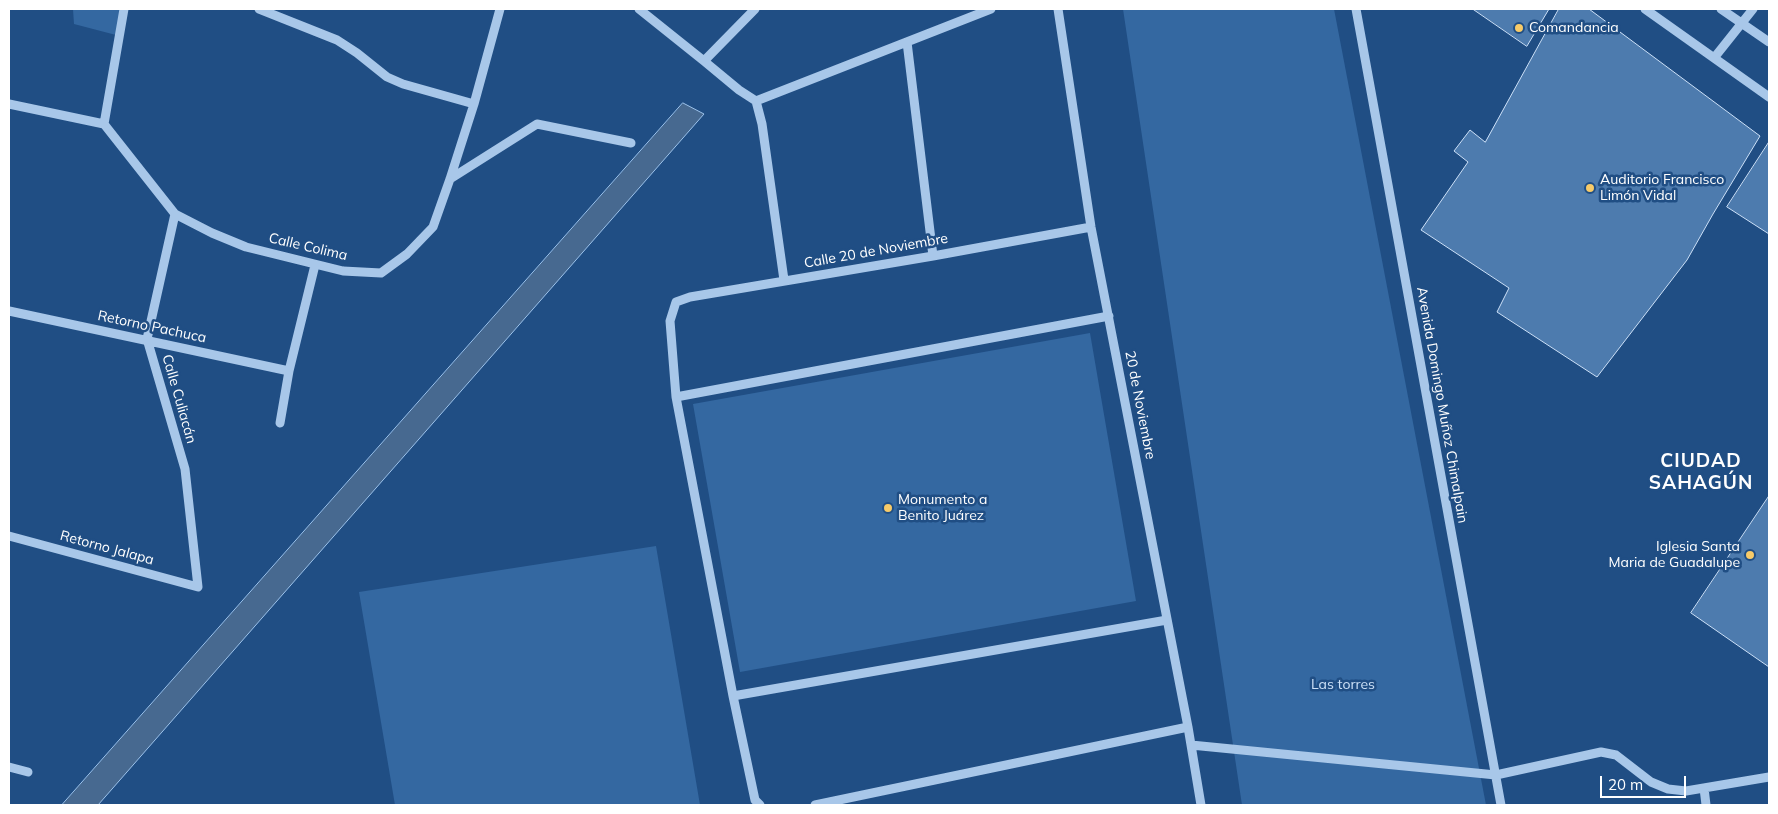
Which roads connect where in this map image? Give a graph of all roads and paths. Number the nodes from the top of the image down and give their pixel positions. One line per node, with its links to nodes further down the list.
1 (124, 9): 21 (street)
2 (259, 9): 20 (street)
3 (500, 9): 20 (street, Calle Colima)
4 (639, 9): 16 (street)
5 (756, 9): 16 (street)
6 (991, 9): 13 (street)
7 (1058, 9): 25 (street, 20 de Noviembre)
8 (1356, 9): 43 (street, Avenida Domingo Muñoz Chimalpain)
9 (1645, 9): 15 (street)
10 (1722, 9): 12 (street)
11 (1753, 9): 12 (street)
12 (1742, 22): 14 (street); 15 (street)
13 (907, 42): 18 (street); 26 (street)
14 (1769, 42)
15 (1714, 58): 17 (street)
16 (704, 61): 18 (street)
17 (1769, 97)
18 (756, 101): 28 (street)
19 (9, 104): 21 (street)
20 (474, 104): 23 (street, Calle Colima)
21 (104, 124): 24 (street)
22 (631, 143): 23 (street)
23 (450, 179): 27 (street, Calle Colima)
24 (175, 214): 27 (street, Calle Colima); 31 (street, Calle Culiacán)
25 (1091, 227): 26 (street, Calle 20 de Noviembre); 30 (street, 20 de Noviembre)
26 (933, 256): 28 (street, Calle 20 de Noviembre)
27 (315, 265): 32 (street)
28 (784, 280): 33 (street, Calle 20 de Noviembre)
29 (9, 311): 31 (street, Retorno Pachuca)
30 (1109, 316): 33 (street); 37 (street, 20 de Noviembre)
31 (148, 339): 32 (street, Retorno Pachuca); 36 (street, Calle Culiacán)
32 (289, 371): 34 (street)
33 (676, 397): 38 (street)
34 (280, 423)
35 (9, 536): 36 (street, Retorno Jalapa)
36 (198, 587)
37 (1167, 620): 38 (street); 39 (street, 20 de Noviembre)
38 (733, 696): 46 (street)
39 (1188, 727): 40 (street, 20 de Noviembre); 47 (street)
40 (1191, 745): 43 (street); 48 (street, 20 de Noviembre)
41 (9, 767): 42 (street)
42 (28, 772)
43 (1496, 775): 45 (street); 49 (street, Avenida Domingo Muñoz Chimalpain)
44 (1769, 777): 45 (street)
45 (1704, 788): 50 (street)
46 (760, 805)
47 (815, 805)
48 (1201, 805)
49 (1501, 805)
50 (1706, 805)

